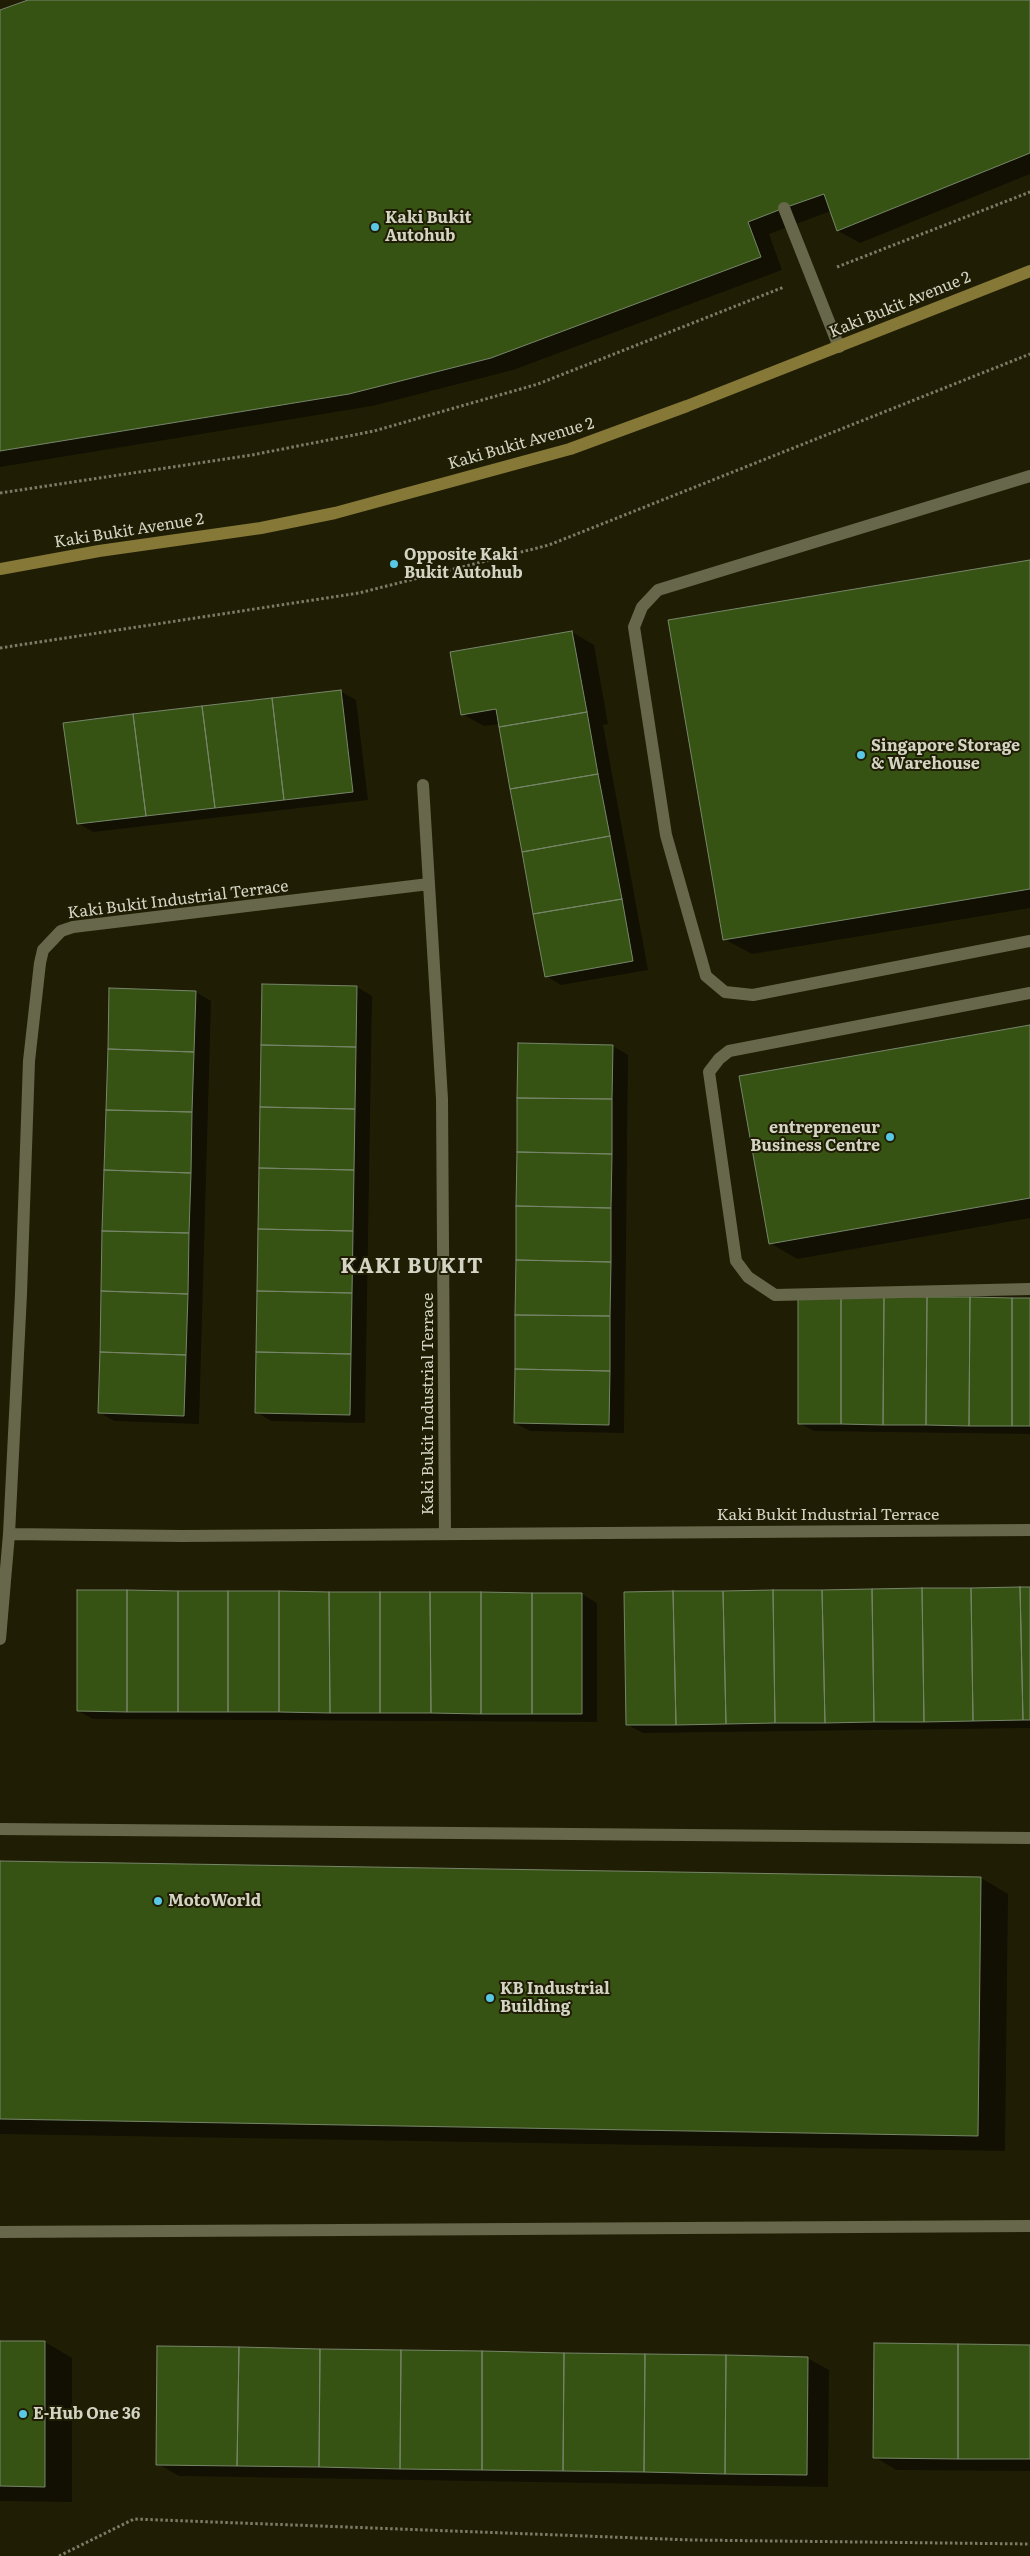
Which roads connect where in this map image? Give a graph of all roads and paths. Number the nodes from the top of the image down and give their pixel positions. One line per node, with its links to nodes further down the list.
1 (1030, 192): 4 (path)
2 (784, 208): 4 (street)
3 (1030, 271): 5 (street, Kaki Bukit Avenue 2)
4 (812, 277): 5 (street); 8 (path)
5 (839, 347): 9 (street, Kaki Bukit Avenue 2)
6 (1030, 354): 10 (path)
7 (1030, 476): 13 (street)
8 (0, 493)
9 (0, 569)
10 (0, 648)
11 (423, 784): 12 (street, Kaki Bukit Industrial Terrace)
12 (429, 884): 17 (street, Kaki Bukit Industrial Terrace); 18 (street, Kaki Bukit Industrial Terrace)
13 (1030, 941)
14 (1030, 993): 15 (street)
15 (1030, 1289)
16 (1030, 1530): 18 (street, Kaki Bukit Industrial Terrace)
17 (10, 1534): 18 (street, Kaki Bukit Industrial Terrace); 19 (street, Kaki Bukit Industrial Terrace)
18 (445, 1534)
19 (0, 1639)
20 (0, 1829): 21 (street)
21 (1030, 1838)
22 (1030, 2226): 23 (street)
23 (0, 2232)
24 (1030, 2544): 25 (path)
25 (59, 2556)

